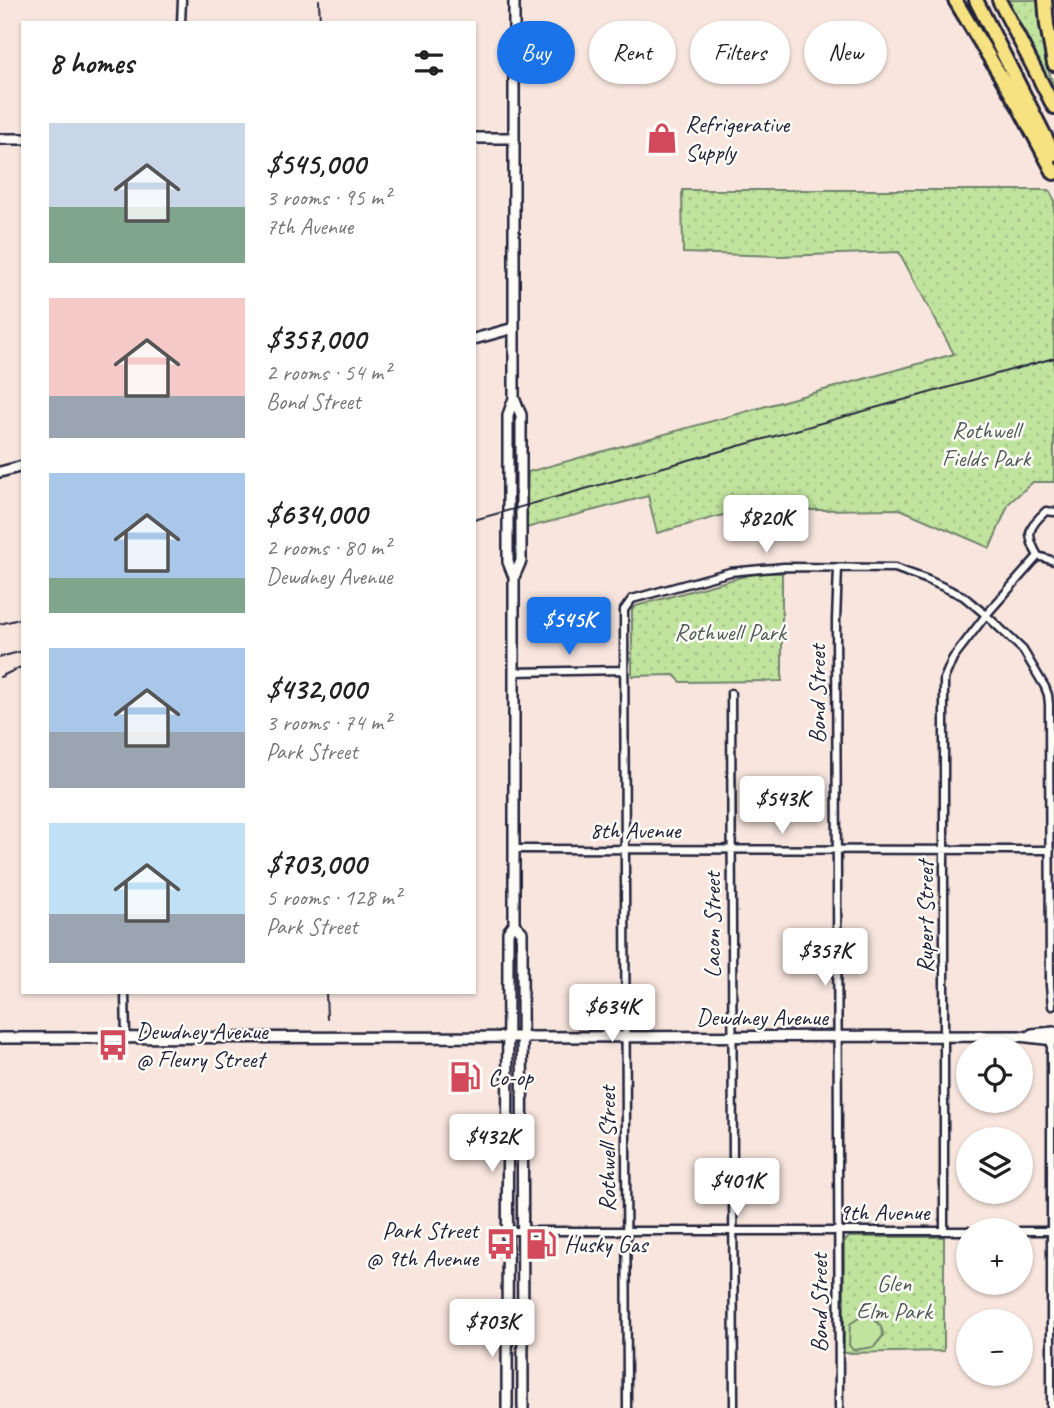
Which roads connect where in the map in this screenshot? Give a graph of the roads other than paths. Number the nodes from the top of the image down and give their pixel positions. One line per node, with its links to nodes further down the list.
1 (182, 0): 7 (street)
2 (513, 0): 11 (main road)
3 (955, 0): 15 (highway)
4 (975, 0): 14 (highway)
5 (999, 0): 9 (highway)
6 (1045, 0): 8 (highway)
7 (181, 21)
8 (1054, 64)
9 (1054, 107)
10 (476, 138): 11 (main road)
11 (514, 138): 16 (main road)
12 (0, 139): 13 (main road)
13 (21, 139)
14 (1054, 154)
15 (1054, 173)
16 (514, 328): 17 (main road); 26 (main road)
17 (476, 338)
18 (21, 467): 19 (main road)
19 (0, 472)
20 (1054, 512): 21 (street)
21 (1038, 555): 22 (street); 24 (street, Rupert Street)
22 (1054, 561)
23 (838, 568): 24 (street, Rothwell Street); 25 (street, Rothwell Street); 31 (street, Bond Street)
24 (986, 615): 32 (street, Rupert Street); 33 (street, Rothwell Street)
25 (624, 670): 26 (street); 29 (street, Rothwell Street)
26 (514, 672): 28 (main road)
27 (731, 693): 30 (street, Lacon Street)
28 (514, 849): 29 (street, 8th Avenue); 34 (main road)
29 (626, 849): 30 (street, 8th Avenue); 39 (street, Rothwell Street)
30 (731, 849): 31 (street, 8th Avenue); 40 (street, Lacon Street)
31 (837, 850): 32 (street, 8th Avenue); 37 (street, Bond Street)
32 (944, 850): 33 (street, 8th Avenue); 38 (street, Rupert Street)
33 (1050, 850): 36 (street, Rothwell Street)
34 (514, 924): 44 (main road); 45 (main road)
35 (125, 994): 43 (street)
36 (1052, 1006)
37 (838, 1036): 38 (main road, Dewdney Avenue); 40 (main road, Dewdney Avenue); 50 (street, Bond Street)
38 (944, 1036): 41 (main road, Dewdney Avenue); 51 (street, Rupert Street)
39 (626, 1037): 40 (main road, Dewdney Avenue); 45 (main road, Dewdney Avenue); 48 (street, Rothwell Street)
40 (731, 1037): 49 (street, Lacon Street)
41 (1053, 1037): 54 (street)
42 (0, 1038): 43 (main road, Dewdney Avenue)
43 (125, 1038): 44 (main road, Dewdney Avenue)
44 (507, 1038): 45 (main road, Dewdney Avenue); 46 (main road)
45 (523, 1038): 47 (main road)
46 (507, 1231): 47 (street, 9th Avenue); 55 (main road)
47 (523, 1231): 48 (street, 9th Avenue); 56 (main road)
48 (626, 1231): 49 (street, 9th Avenue); 57 (street, Rothwell Street)
49 (732, 1231): 50 (street, 9th Avenue); 58 (street, Lacon Street)
50 (838, 1231): 51 (street, 9th Avenue); 59 (street, Bond Street)
51 (944, 1231): 52 (street, 9th Avenue)
52 (956, 1231)
53 (1033, 1231): 54 (street)
54 (1052, 1231): 60 (street)
55 (507, 1408)
56 (523, 1408)
57 (626, 1408)
58 (734, 1408)
59 (839, 1408)
60 (1051, 1408)

